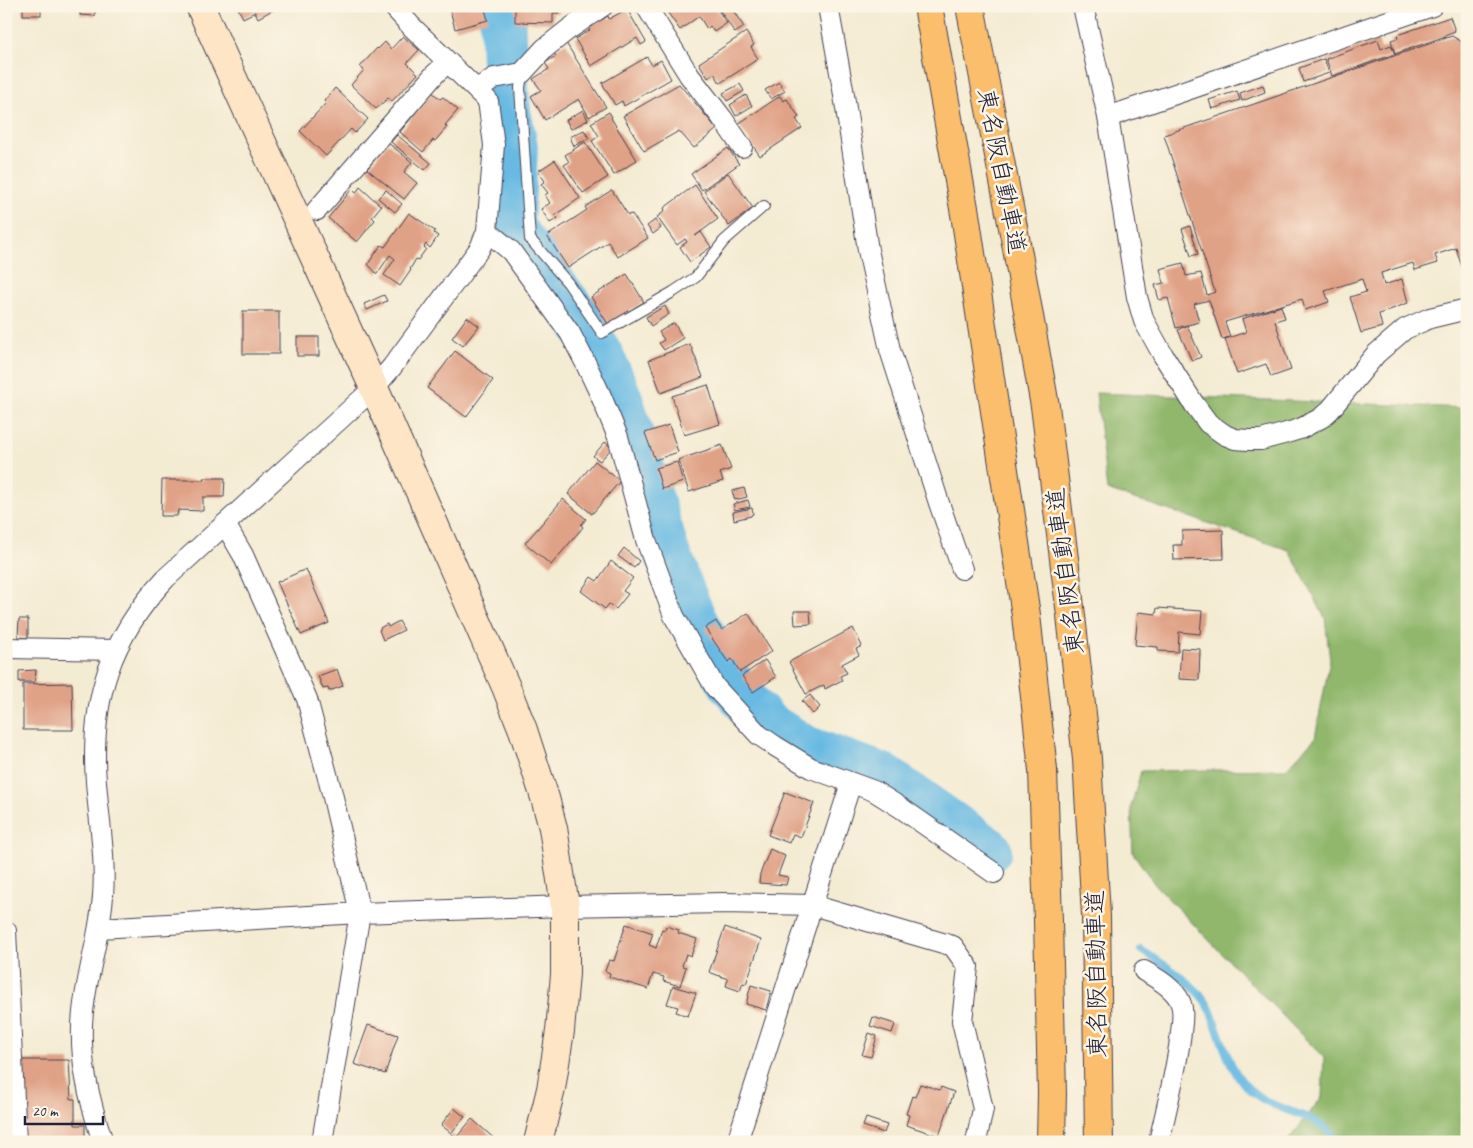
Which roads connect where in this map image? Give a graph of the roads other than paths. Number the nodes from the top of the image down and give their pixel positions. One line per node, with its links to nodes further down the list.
1 (200, 6): 19 (street)
2 (393, 6): 10 (street)
3 (603, 6): 11 (street)
4 (646, 6): 14 (street)
5 (828, 6): 21 (street)
6 (928, 6): 38 (highway, 東名阪自動車道)
7 (970, 6): 39 (highway, 東名阪自動車道)
8 (1083, 6): 13 (street)
9 (1432, 6): 13 (street)
10 (448, 62): 12 (street); 16 (street)
11 (520, 74): 12 (street); 15 (lane)
12 (477, 89): 17 (street)
13 (1108, 116): 18 (street)
14 (742, 147)
15 (764, 206)
16 (317, 210)
17 (487, 231): 19 (street); 24 (street)
18 (1467, 309)
19 (374, 388): 20 (street); 27 (street)
20 (225, 524): 23 (street); 28 (street)
21 (962, 570)
22 (6, 648): 23 (street)
23 (116, 650): 29 (street)
24 (850, 783): 25 (street); 26 (street)
25 (994, 873)
26 (812, 905): 27 (street); 36 (street); 37 (street)
27 (565, 906): 28 (street); 35 (street)
28 (360, 913): 29 (street); 34 (street)
29 (98, 928): 33 (street)
30 (6, 931): 32 (street)
31 (1144, 972): 40 (street)
32 (16, 1142)
33 (103, 1142)
34 (322, 1142)
35 (538, 1142)
36 (738, 1142)
37 (976, 1142)
38 (1051, 1142)
39 (1099, 1142)
40 (1159, 1142)

